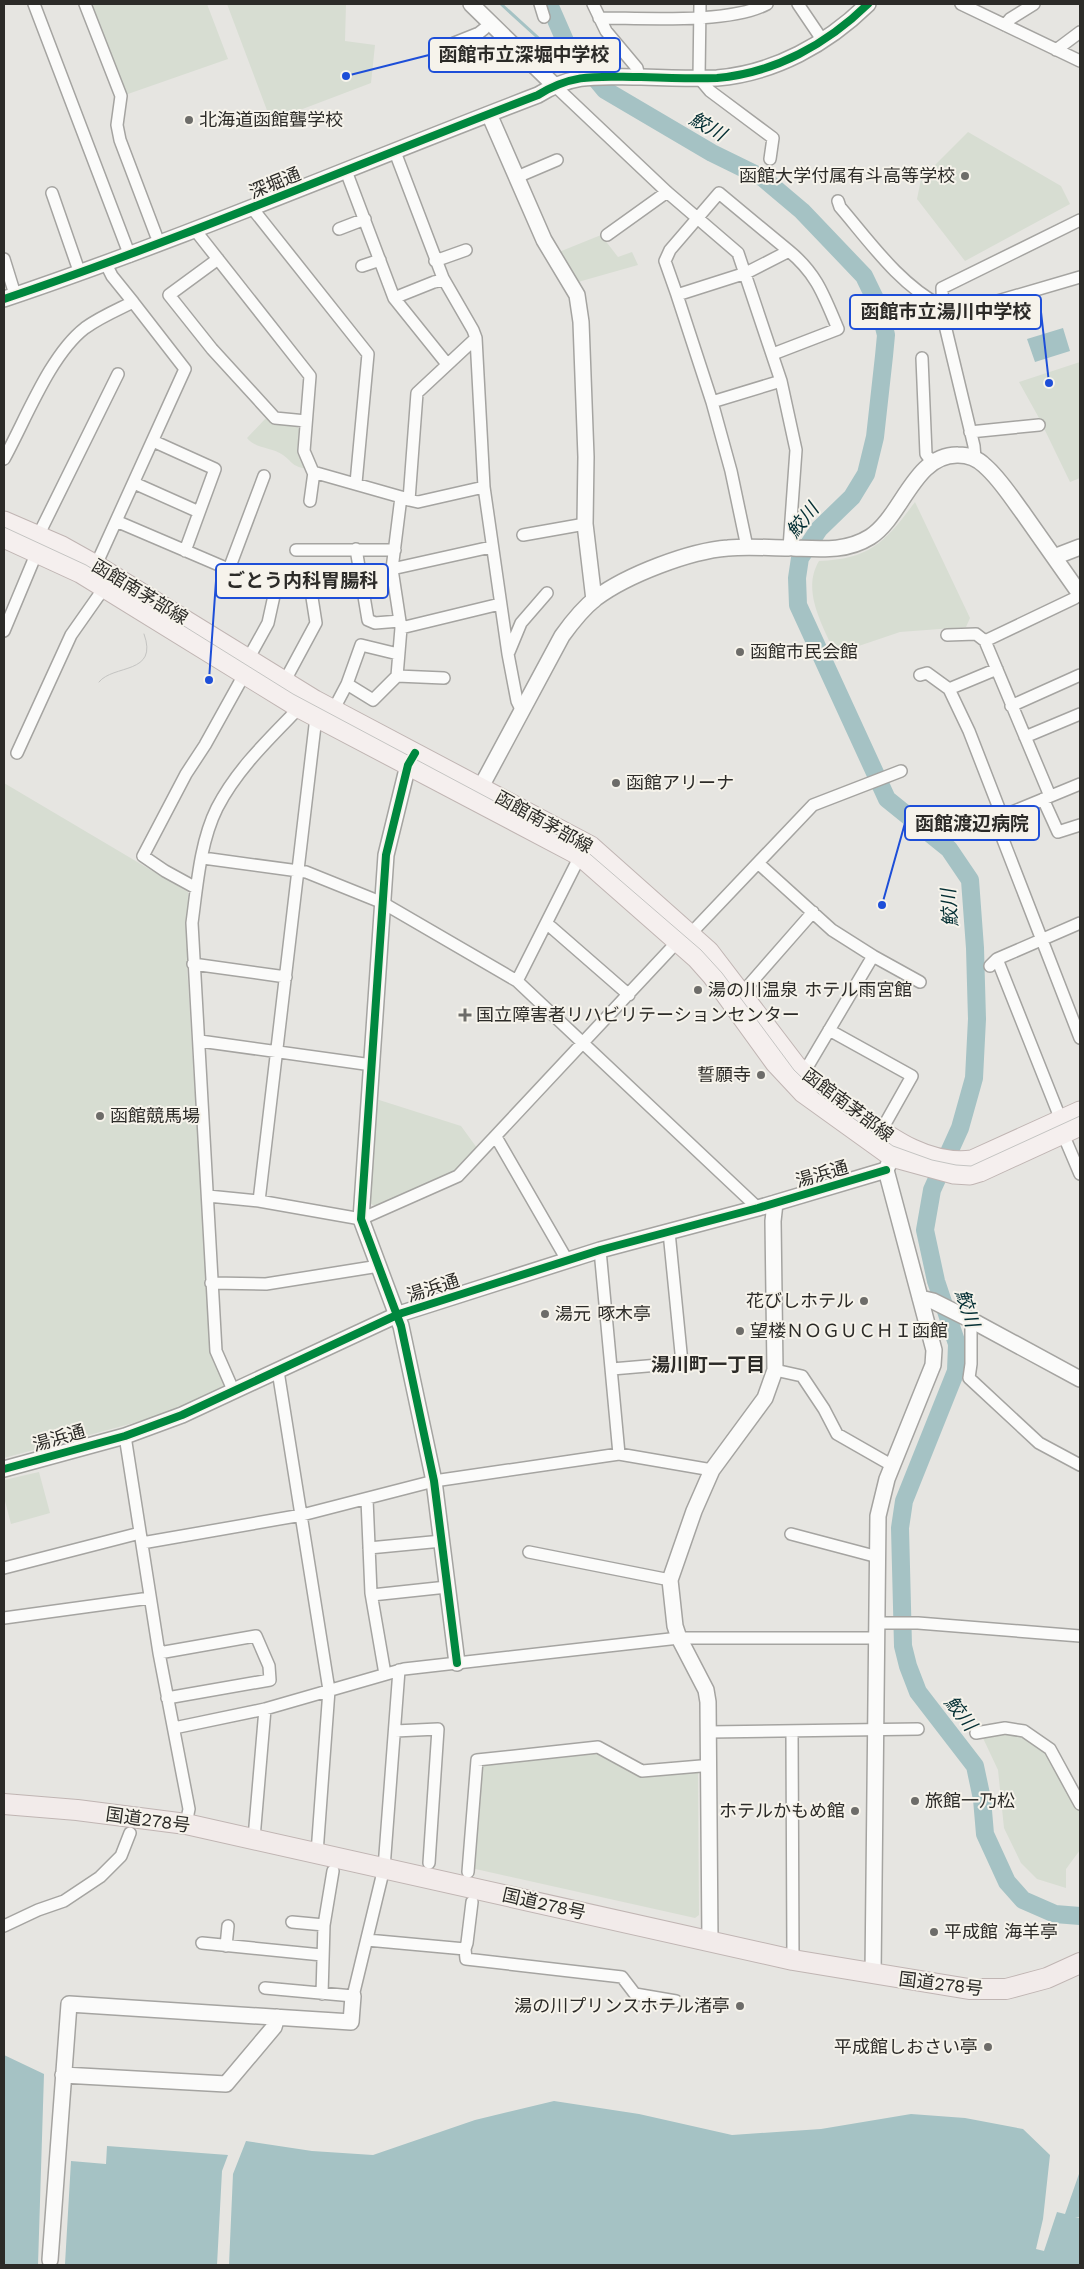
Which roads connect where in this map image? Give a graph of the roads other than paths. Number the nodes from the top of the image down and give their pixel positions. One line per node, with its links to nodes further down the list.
1 (34, 4): 44 (street)
2 (86, 4): 40 (street)
3 (471, 4): 24 (street)
4 (540, 4): 12 (street)
5 (593, 4): 13 (street)
6 (700, 4): 14 (street)
7 (767, 4): 14 (street)
8 (798, 4): 18 (street)
9 (960, 4): 15 (street)
10 (1034, 4): 15 (street)
11 (860, 7): 18 (street, 深堀通)
12 (544, 17)
13 (599, 18): 14 (street); 22 (street)
14 (700, 18): 23 (street)
15 (1005, 25): 20 (street)
16 (484, 29): 19 (street)
17 (1080, 32): 20 (street)
18 (823, 41): 23 (street, 深堀通)
19 (454, 43)
20 (1056, 50): 21 (street)
21 (1080, 61)
22 (640, 77): 23 (street, 深堀通); 24 (street, 深堀通)
23 (699, 78): 27 (street)
24 (554, 86): 25 (street, 深堀通); 31 (street)
25 (490, 114): 26 (street, 深堀通); 30 (street)
26 (395, 152): 29 (street, 深堀通); 48 (street)
27 (770, 159)
28 (557, 160): 30 (street)
29 (346, 171): 34 (street, 深堀通); 36 (street)
30 (517, 177): 84 (street)
31 (667, 192): 35 (street); 41 (street)
32 (52, 193): 50 (street)
33 (838, 201): 59 (street)
34 (252, 208): 39 (street, 深堀通); 77 (street)
35 (698, 218): 43 (street); 52 (street); 56 (street)
36 (365, 219): 38 (street); 47 (street)
37 (1080, 220): 59 (street)
38 (339, 229)
39 (195, 230): 44 (street, 深堀通); 46 (street)
40 (156, 235)
41 (607, 235)
42 (466, 250): 48 (street)
43 (789, 251): 52 (street); 61 (street)
44 (130, 256): 49 (street, 深堀通)
45 (4, 259): 55 (street)
46 (218, 259): 67 (street); 67 (street)
47 (380, 260): 51 (street); 57 (street)
48 (435, 261): 54 (street)
49 (106, 264): 55 (street, 深堀通); 58 (street)
50 (78, 265)
51 (362, 266)
52 (746, 273): 56 (street); 61 (street)
53 (1080, 277): 59 (street)
54 (444, 280): 57 (street); 60 (street)
55 (8, 293)
56 (677, 295): 66 (street)
57 (394, 298): 63 (street)
58 (133, 302): 70 (street); 72 (street)
59 (942, 311): 69 (street)
60 (476, 338): 63 (street); 78 (street)
61 (773, 354): 65 (street)
62 (922, 358): 73 (street)
63 (447, 364): 79 (street)
64 (118, 374): 87 (street)
65 (781, 381): 66 (street); 91 (street)
66 (712, 402): 89 (street)
67 (306, 421): 74 (street)
68 (1038, 425): 69 (street)
69 (970, 432): 71 (street)
70 (153, 441): 76 (street); 81 (street)
71 (975, 458): 73 (street); 96 (street)
72 (4, 459)
73 (932, 462): 91 (street)
74 (314, 472): 77 (street); 80 (street)
75 (264, 476): 98 (street)
76 (134, 483): 81 (street); 83 (street)
77 (356, 483): 79 (street)
78 (484, 487): 79 (street); 88 (street)
79 (405, 499): 94 (street)
80 (310, 500)
81 (199, 512): 95 (street)
82 (4, 521): 87 (main road, 函館南茅部線)
83 (116, 521): 95 (street); 97 (street)
84 (585, 524): 85 (street); 104 (street)
85 (523, 535)
86 (4, 538): 87 (main road, 函館南茅部線)
87 (37, 544): 97 (main road, 函館南茅部線); 100 (main road, 函館南茅部線); 107 (street)
88 (491, 547): 99 (street); 105 (street)
89 (747, 547): 91 (street); 104 (street)
90 (1080, 547): 96 (street)
91 (791, 548)
92 (356, 549): 93 (street); 94 (street); 106 (street)
93 (296, 550)
94 (394, 550): 99 (street)
95 (185, 551): 98 (street)
96 (1054, 557): 103 (street)
97 (96, 565): 124 (main road, 函館南茅部線)
98 (229, 569): 101 (street)
99 (392, 569): 106 (street)
100 (104, 588): 123 (main road, 函館南茅部線); 128 (street)
101 (275, 589): 110 (street); 115 (street)
102 (547, 593): 112 (street)
103 (1078, 596): 109 (street)
104 (594, 600): 125 (street)
105 (500, 604): 106 (street); 112 (street)
106 (400, 625): 111 (street)
107 (4, 631)
108 (947, 635): 109 (street)
109 (985, 641): 113 (street)
110 (252, 652)
111 (398, 654): 117 (street); 120 (street)
112 (508, 654): 125 (street)
113 (996, 669): 121 (street); 122 (street)
114 (1080, 674): 122 (street)
115 (288, 675)
116 (920, 675): 121 (street)
117 (397, 676): 118 (street); 120 (street)
118 (444, 678)
119 (240, 682): 140 (street)
120 (347, 684): 124 (street)
121 (949, 689): 134 (street)
122 (1011, 706): 127 (street)
123 (299, 708): 124 (main road, 函館南茅部線); 137 (street)
124 (326, 709): 129 (main road, 函館南茅部線); 139 (street)
125 (522, 711): 132 (street)
126 (1080, 714): 127 (street)
127 (1025, 737): 133 (street)
128 (17, 753)
129 (411, 759): 132 (main road, 函館南茅部線); 141 (street)
130 (902, 771): 138 (street)
131 (1080, 784): 133 (street)
132 (477, 793): 136 (main road, 函館南茅部線); 145 (main road, 函館南茅部線)
133 (1046, 798): 134 (street); 135 (street)
134 (1002, 816): 146 (street)
135 (1080, 825)
136 (580, 856): 145 (main road, 函館南茅部線); 150 (street)
137 (203, 858): 139 (street); 140 (street)
138 (758, 863): 142 (street); 145 (street)
139 (299, 871): 141 (street); 149 (street)
140 (196, 888): 148 (street)
141 (383, 903): 150 (street); 159 (street)
142 (813, 912): 147 (street); 152 (street)
143 (1080, 923): 146 (street)
144 (552, 927): 153 (street)
145 (684, 937): 152 (main road, 函館南茅部線); 153 (street); 160 (main road, 函館南茅部線)
146 (1042, 939): 155 (street); 163 (street)
147 (873, 956): 151 (street); 154 (street)
148 (193, 964): 149 (street); 156 (street)
149 (286, 977): 158 (street)
150 (517, 981): 157 (street)
151 (920, 982)
152 (742, 993): 160 (main road, 函館南茅部線)
153 (629, 995): 157 (street)
154 (829, 1030): 160 (street); 164 (street)
155 (1080, 1038)
156 (200, 1041): 158 (street); 168 (street)
157 (584, 1043): 165 (street); 171 (street)
158 (276, 1052): 159 (street); 169 (street)
159 (372, 1065): 172 (street)
160 (799, 1080): 164 (main road, 函館南茅部線); 166 (main road, 函館南茅部線)
161 (1080, 1111): 163 (main road, 函館南茅部線)
162 (1080, 1126): 163 (main road, 函館南茅部線)
163 (1062, 1127): 166 (main road, 函館南茅部線); 167 (street)
164 (881, 1131): 166 (main road, 函館南茅部線)
165 (496, 1137): 172 (street); 175 (street)
166 (892, 1157): 170 (street, 湯浜通); 178 (street)
167 (1080, 1174)
168 (208, 1196): 169 (street); 177 (street)
169 (259, 1201): 172 (street)
170 (776, 1203): 171 (street, 湯浜通); 182 (street)
171 (758, 1208): 173 (street, 湯浜通)
172 (362, 1219): 176 (street)
173 (669, 1232): 174 (street, 湯浜通); 181 (street)
174 (600, 1250): 175 (street, 湯浜通); 181 (street)
175 (567, 1260): 179 (street, 湯浜通)
176 (379, 1266): 177 (street); 179 (street)
177 (211, 1283): 185 (street)
178 (927, 1300): 180 (street); 189 (street)
179 (399, 1314): 183 (street, 湯浜通); 192 (street)
180 (965, 1317): 184 (street); 188 (street)
181 (612, 1369): 187 (street)
182 (775, 1370): 189 (street); 191 (street)
183 (278, 1371): 185 (street, 湯浜通); 194 (street)
184 (1080, 1379)
185 (234, 1392): 186 (street, 湯浜通)
186 (125, 1436): 190 (street, 湯浜通); 196 (street)
187 (619, 1454): 191 (street); 192 (street)
188 (1080, 1465)
189 (893, 1466): 200 (street)
190 (4, 1470)
191 (712, 1470): 202 (street)
192 (434, 1481): 193 (street); 197 (street)
193 (367, 1499): 194 (street); 198 (street)
194 (302, 1516): 196 (street); 215 (street)
195 (791, 1534): 200 (street)
196 (141, 1538): 201 (street); 205 (street)
197 (442, 1541): 198 (street); 203 (street)
198 (369, 1548): 204 (street)
199 (529, 1552): 202 (street)
200 (878, 1557): 207 (street)
201 (4, 1568)
202 (670, 1580): 209 (street)
203 (447, 1587): 204 (street); 212 (street)
204 (372, 1595): 214 (street)
205 (150, 1598): 206 (street); 211 (street)
206 (4, 1618)
207 (883, 1623): 208 (street); 210 (street)
208 (1080, 1636)
209 (679, 1638): 210 (street); 212 (street); 223 (street)
210 (878, 1638): 220 (street)
211 (159, 1653): 216 (street); 216 (street)
212 (456, 1663): 213 (street)
213 (399, 1670): 214 (street); 221 (street)
214 (385, 1674): 215 (street)
215 (329, 1690): 217 (street); 231 (street)
216 (167, 1698): 218 (street)
217 (265, 1709): 218 (street); 230 (street)
218 (174, 1728): 228 (street)
219 (918, 1729): 220 (street)
220 (875, 1730): 222 (street); 249 (street)
221 (395, 1731): 232 (street); 233 (street)
222 (792, 1731): 223 (street); 247 (street)
223 (708, 1732): 242 (street)
224 (976, 1733): 227 (street)
225 (700, 1766): 235 (street)
226 (4, 1804): 228 (highway, 国道278号)
227 (1080, 1804)
228 (186, 1824): 230 (highway, 国道278号)
229 (130, 1833): 239 (street)
230 (254, 1838): 231 (highway, 国道278号)
231 (318, 1853): 233 (highway, 国道278号)
232 (429, 1863)
233 (384, 1868): 241 (street); 242 (highway, 国道278号)
234 (333, 1871): 238 (street)
235 (468, 1872)
236 (472, 1902): 245 (street)
237 (292, 1922): 238 (street)
238 (324, 1925): 246 (street)
239 (4, 1926)
240 (228, 1926): 244 (street)
241 (367, 1940): 245 (street); 252 (street)
242 (710, 1941): 247 (highway, 国道278号)
243 (202, 1943): 244 (street)
244 (226, 1946): 246 (street)
245 (465, 1949): 253 (street)
246 (322, 1955): 251 (street)
247 (793, 1960): 249 (highway, 国道278号)
248 (1080, 1963): 249 (highway, 国道278号)
249 (874, 1974)
250 (265, 1988): 251 (street)
251 (322, 1994): 252 (street)
252 (353, 1996): 254 (street)
253 (676, 2002)
254 (277, 2018): 255 (street); 255 (street)
255 (63, 2075): 256 (street)
256 (50, 2260)

